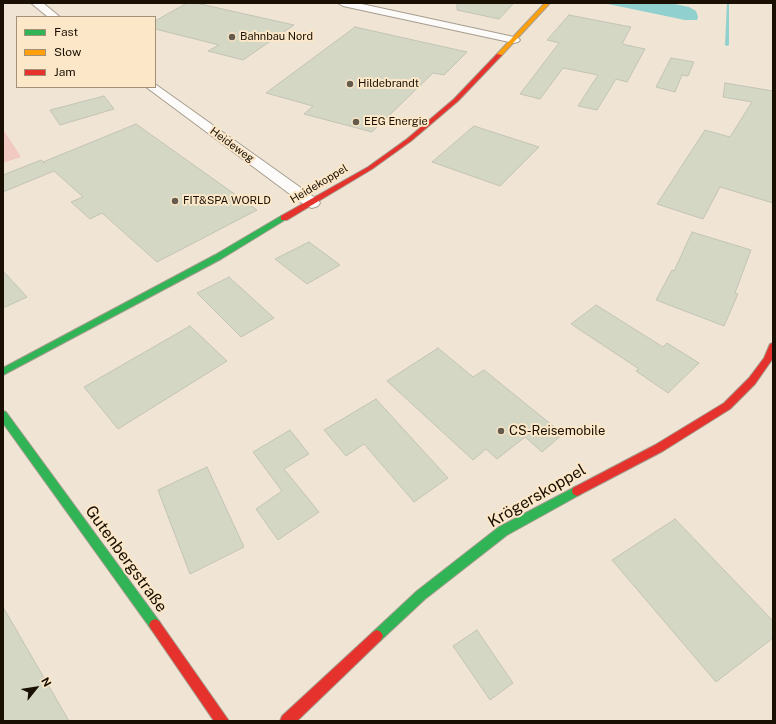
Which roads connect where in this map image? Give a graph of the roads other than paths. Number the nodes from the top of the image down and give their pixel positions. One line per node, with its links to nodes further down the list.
1 (36, 3): 4 (street)
2 (343, 3): 5 (street)
3 (548, 3): 5 (street, Heidekoppel)
4 (54, 16)
5 (514, 40): 7 (street, Heidekoppel)
6 (153, 88): 7 (street, Heideweg)
7 (312, 203): 9 (street, Heidekoppel)
8 (773, 346): 12 (street, Krögerskoppel)
9 (3, 372)
10 (3, 415): 11 (street, Gutenbergstraße)
11 (222, 721)
12 (287, 721)

